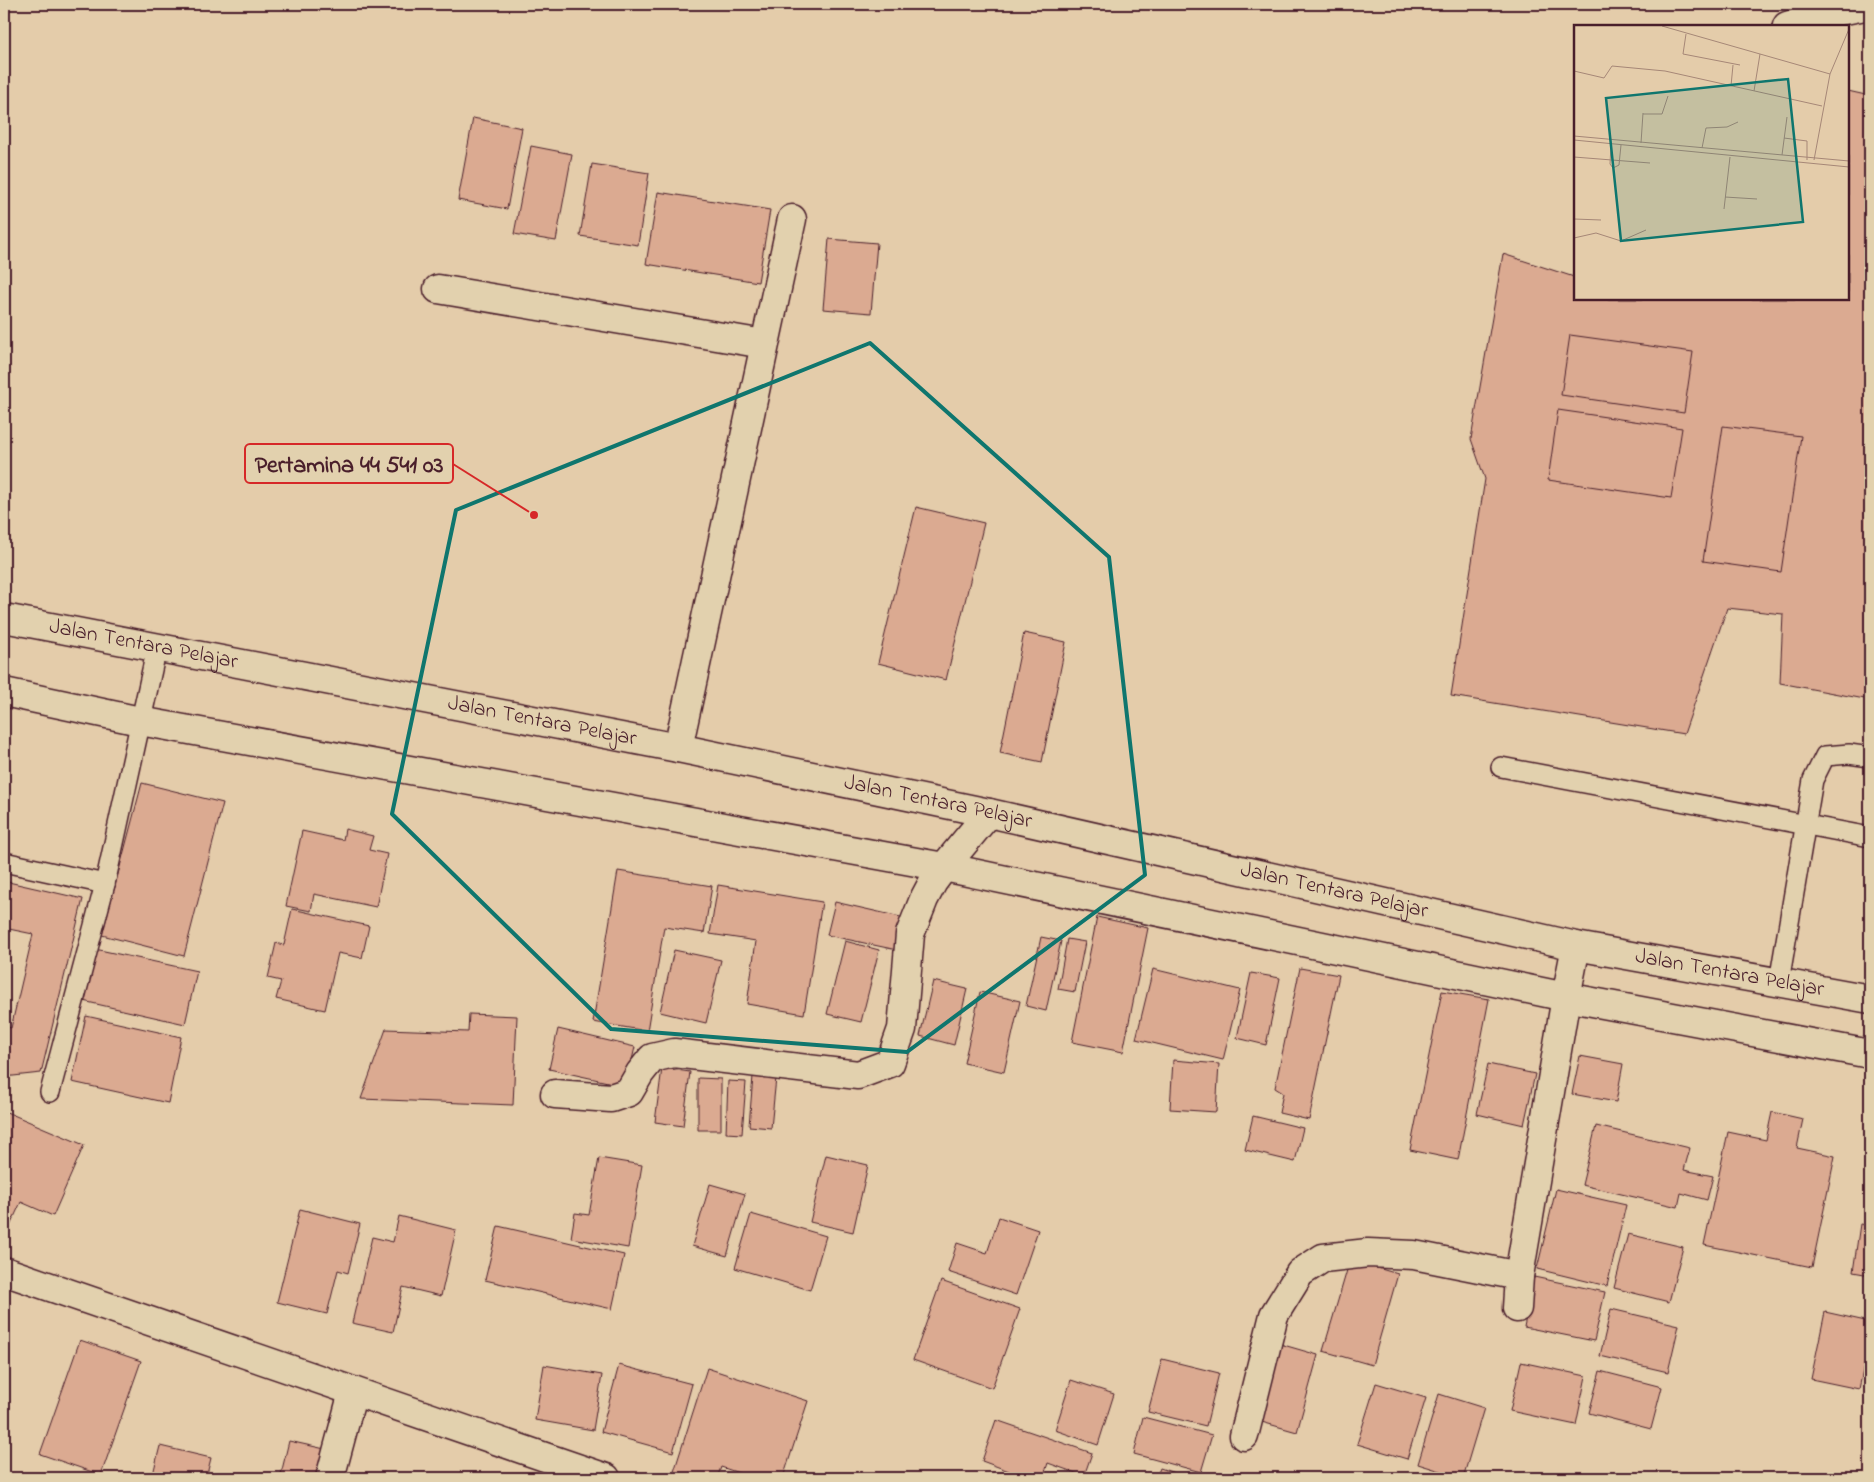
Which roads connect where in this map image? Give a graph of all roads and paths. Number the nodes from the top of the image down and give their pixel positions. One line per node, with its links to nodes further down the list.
1 (1870, 4): 2 (street)
2 (1790, 25)
3 (792, 219): 5 (street)
4 (438, 289): 5 (street)
5 (764, 344): 10 (street)
6 (4, 618): 7 (street, Jalan Tentara Pelajar)
7 (157, 647): 9 (lane); 10 (street, Jalan Tentara Pelajar)
8 (4, 692): 9 (street)
9 (140, 721): 17 (street); 18 (lane)
10 (678, 748): 13 (street, Jalan Tentara Pelajar)
11 (1870, 757): 14 (lane)
12 (1501, 767): 14 (lane)
13 (989, 813): 17 (street); 19 (street, Jalan Tentara Pelajar)
14 (1806, 824): 15 (lane); 20 (lane)
15 (1870, 836)
16 (4, 862): 18 (lane)
17 (944, 867): 21 (street); 25 (street)
18 (105, 884): 24 (lane)
19 (1576, 946): 20 (street, Jalan Tentara Pelajar); 21 (street)
20 (1779, 982): 22 (street, Jalan Tentara Pelajar)
21 (1566, 997): 23 (street); 27 (street)
22 (1870, 999)
23 (1870, 1054)
24 (50, 1092)
25 (555, 1094)
26 (4, 1271): 29 (street)
27 (1519, 1276): 28 (street); 30 (street)
28 (1518, 1308)
29 (353, 1392): 31 (street); 32 (street)
30 (1244, 1436)
31 (594, 1476)
32 (330, 1478)

